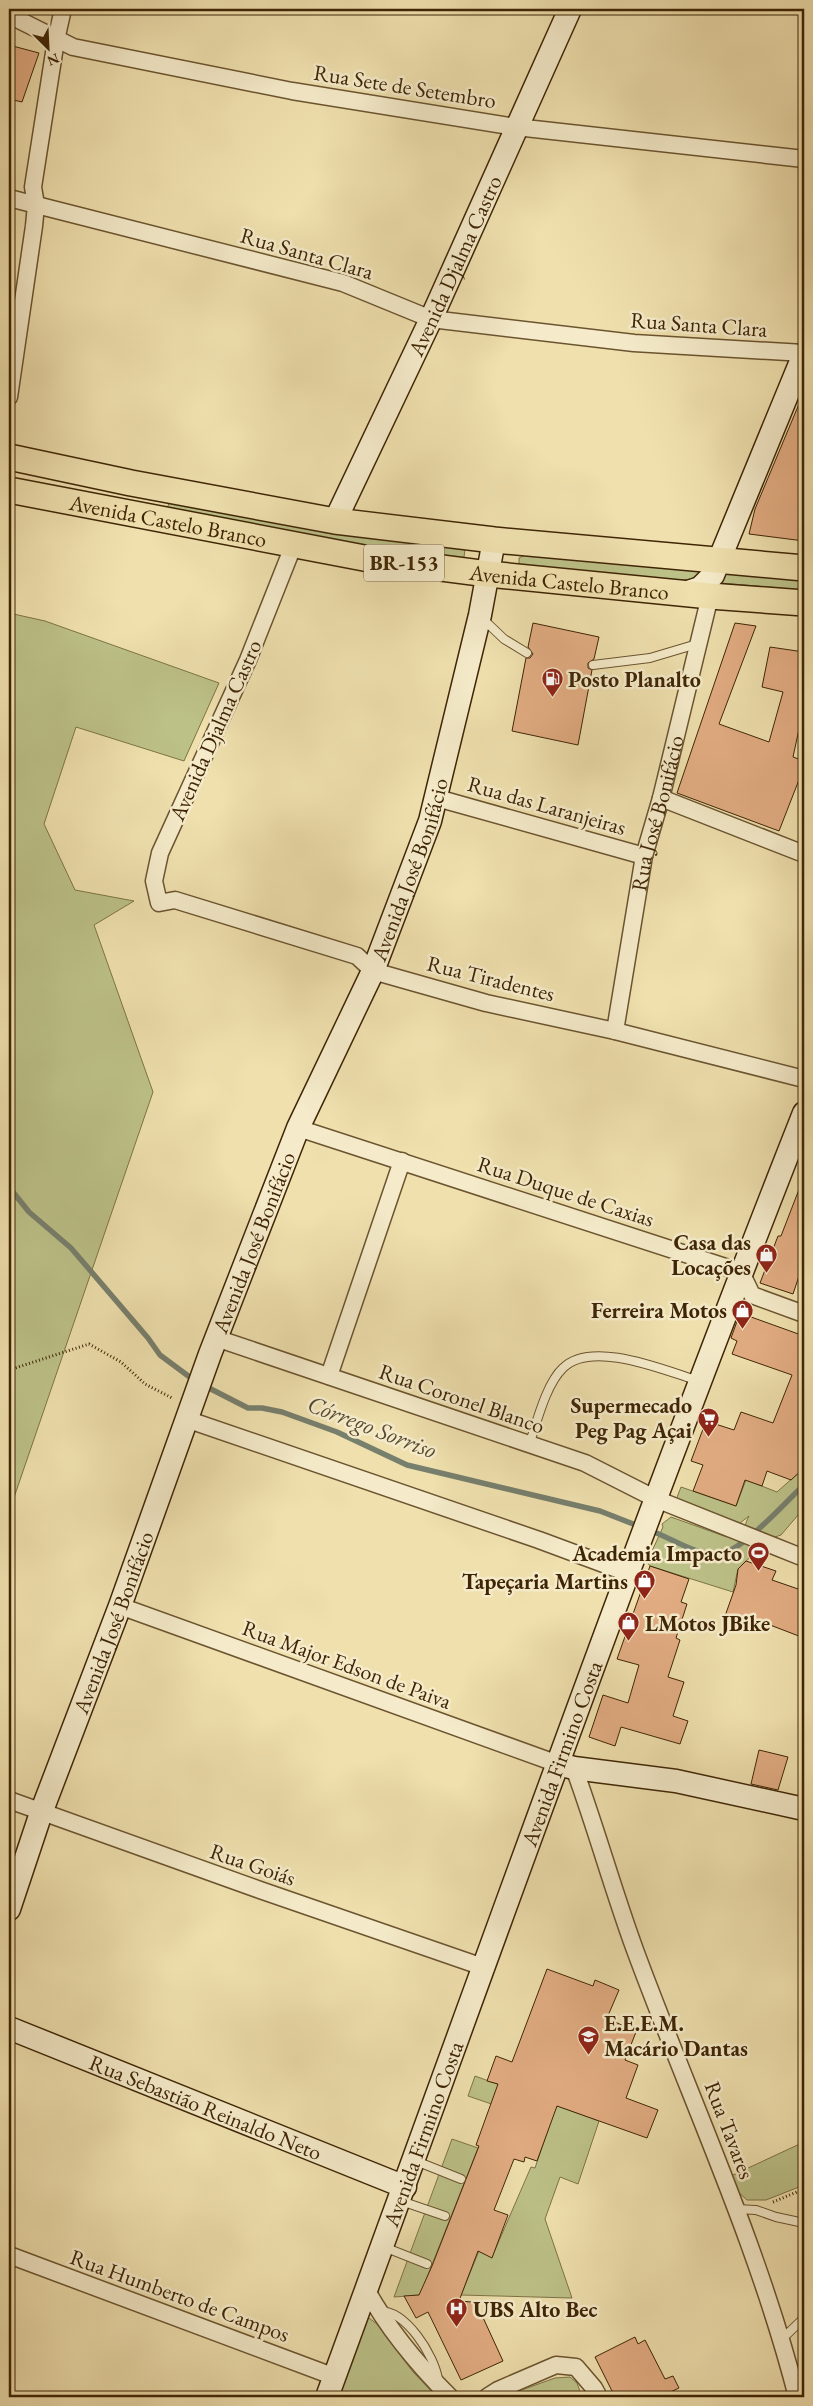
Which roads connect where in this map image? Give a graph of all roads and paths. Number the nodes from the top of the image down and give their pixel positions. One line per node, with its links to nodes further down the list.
1 (63, 9): 4 (street)
2 (570, 9): 5 (street, Avenida Djalma Castro)
3 (9, 16): 4 (street, Rua Sete de Setembro)
4 (56, 40): 5 (street, Rua Sete de Setembro); 8 (street)
5 (516, 127): 6 (street, Rua Sete de Setembro); 9 (street, Avenida Djalma Castro)
6 (804, 160)
7 (9, 198): 8 (street, Rua Santa Clara)
8 (36, 206): 9 (street, Rua Santa Clara); 11 (street)
9 (431, 319): 10 (street, Rua Santa Clara); 16 (street, Avenida Djalma Castro)
10 (804, 353): 19 (street)
11 (9, 398)
12 (9, 457): 13 (main road, Avenida Castelo Branco / BR-153)
13 (130, 483): 15 (main road); 16 (main road, Avenida Castelo Branco / BR-153)
14 (9, 490): 15 (main road, Avenida Castelo Branco / BR-153)
15 (122, 512): 18 (main road, Avenida Castelo Branco / BR-153)
16 (335, 521): 17 (main road, Avenida Castelo Branco / BR-153)
17 (494, 540): 19 (main road, Avenida Castelo Branco / BR-153); 21 (street, Avenida José Bonifácio)
18 (294, 544): 21 (main road, Avenida Castelo Branco / BR-153); 33 (street, Avenida Djalma Castro)
19 (719, 561): 20 (main road, Avenida Castelo Branco / BR-153); 22 (street)
20 (804, 568)
21 (488, 574): 22 (main road, Avenida Castelo Branco / BR-153); 25 (street, Avenida José Bonifácio)
22 (685, 594): 23 (main road, Avenida Castelo Branco / BR-153)
23 (710, 596): 24 (main road, Avenida Castelo Branco / BR-153); 26 (street, Rua José Bonifácio)
24 (804, 603)
25 (480, 615): 27 (lane); 29 (street, Avenida José Bonifácio)
26 (697, 644): 28 (lane); 30 (street, Rua José Bonifácio)
27 (527, 653)
28 (593, 665)
29 (437, 798): 32 (street, Rua das Laranjeiras); 34 (street, Avenida José Bonifácio)
30 (662, 798): 31 (street); 32 (street, Rua José Bonifácio)
31 (804, 854)
32 (644, 856): 35 (street, Rua José Bonifácio)
33 (175, 900): 34 (street, Rua Tiradentes)
34 (373, 971): 35 (street, Rua Tiradentes); 38 (street, Avenida José Bonifácio)
35 (615, 1031): 36 (street, Rua Tiradentes)
36 (804, 1079)
37 (804, 1113): 40 (street, Avenida Firmino Costa)
38 (298, 1128): 39 (street, Rua Duque de Caxias); 42 (street, Avenida José Bonifácio)
39 (402, 1161): 40 (street, Rua Duque de Caxias); 44 (street)
40 (742, 1272): 41 (street); 45 (street, Avenida Firmino Costa)
41 (804, 1314)
42 (213, 1346): 44 (street, Rua Coronel Blanco); 46 (street, Avenida José Bonifácio)
43 (9, 1370): 46 (path)
44 (329, 1376): 47 (street, Rua Coronel Blanco)
45 (701, 1381): 47 (lane); 48 (street, Avenida Firmino Costa)
46 (191, 1408): 50 (street); 51 (street, Avenida José Bonifácio)
47 (529, 1445): 48 (street, Rua Coronel Blanco)
48 (654, 1505): 49 (street, Rua Coronel Blanco); 50 (street, Avenida Firmino Costa)
49 (804, 1558)
50 (628, 1573): 52 (street, Avenida Firmino Costa)
51 (120, 1606): 52 (street, Rua Major Edson de Paiva); 55 (street, Avenida José Bonifácio)
52 (566, 1766): 54 (street); 57 (street, Avenida Firmino Costa); 63 (street, Rua Tavares)
53 (9, 1800): 55 (street, Rua Goiás)
54 (804, 1809)
55 (41, 1813): 56 (street, Avenida José Bonifácio); 57 (street, Rua Goiás)
56 (9, 1909)
57 (483, 1967): 59 (street, Avenida Firmino Costa)
58 (9, 2028): 62 (street, Rua Sebastião Reinaldo Neto)
59 (414, 2161): 60 (lane); 62 (street, Avenida Firmino Costa)
60 (460, 2179)
61 (804, 2189): 64 (path)
62 (402, 2194): 65 (lane); 67 (street, Avenida Firmino Costa)
63 (736, 2209): 64 (lane); 72 (street, Rua Tavares)
64 (756, 2210): 66 (lane)
65 (445, 2216)
66 (804, 2223)
67 (382, 2246): 69 (lane); 70 (street, Avenida Firmino Costa)
68 (9, 2256): 73 (street, Rua Humberto de Campos)
69 (427, 2264)
70 (366, 2289): 73 (street, Avenida Firmino Costa); 74 (street)
71 (804, 2318): 72 (lane)
72 (782, 2339): 77 (street, Rua Tavares)
73 (331, 2387)
74 (445, 2392)
75 (487, 2397): 76 (street)
76 (599, 2397)
77 (797, 2397)

